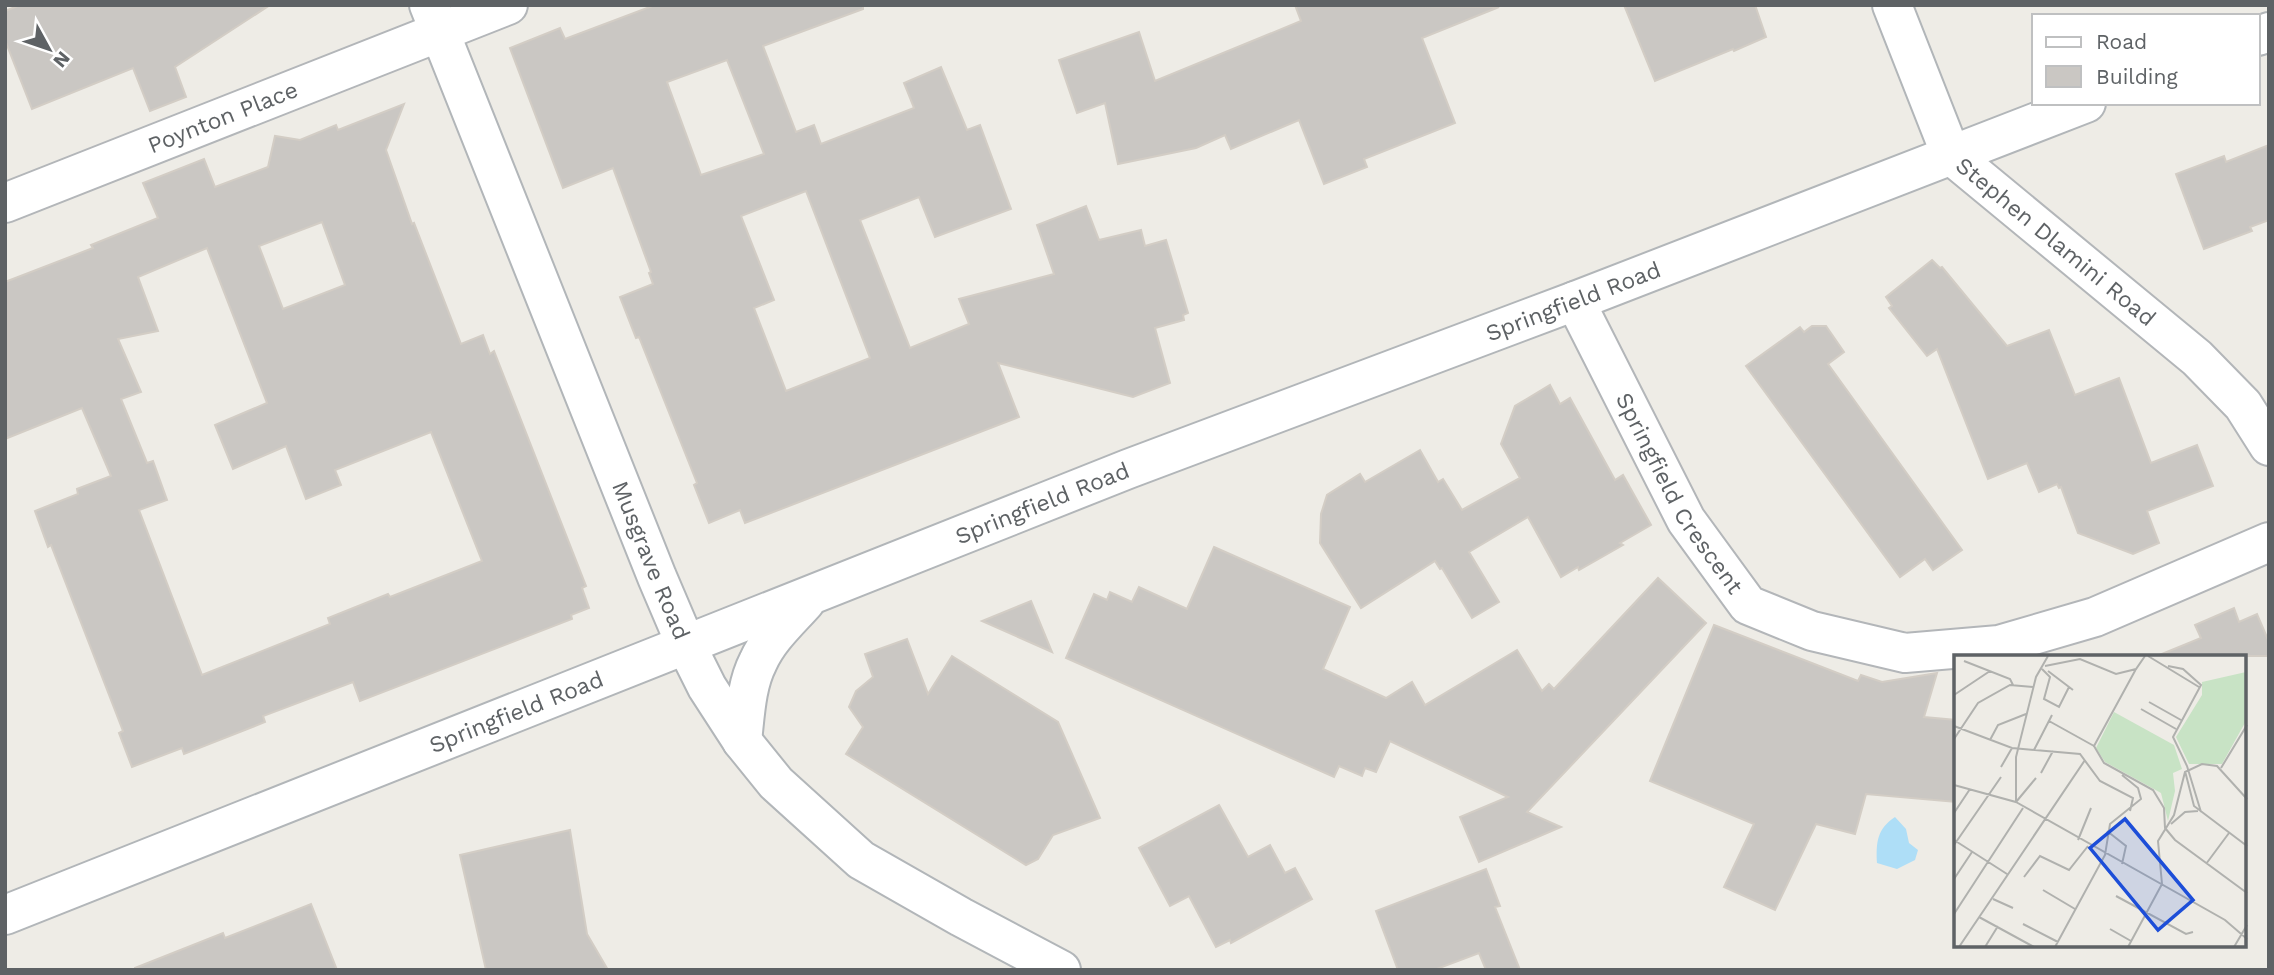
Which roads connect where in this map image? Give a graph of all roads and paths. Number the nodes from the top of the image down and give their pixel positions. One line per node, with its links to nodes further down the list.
1 (508, 5): 3 (street, Poynton Place)
2 (1892, 5): 5 (street, Stephen Dlamini Road)
3 (435, 18): 6 (street, Poynton Place); 11 (street, Musgrave Road)
4 (2080, 105): 5 (street, Springfield Road)
5 (1951, 155): 7 (street, Springfield Road); 8 (street, Stephen Dlamini Road)
6 (5, 203)
7 (1575, 301): 9 (street, Springfield Crescent); 10 (street, Springfield Road)
8 (2269, 446)
9 (2269, 542)
10 (813, 593): 11 (street, Springfield Road); 12 (street)
11 (686, 645): 12 (street, Musgrave Road); 13 (street, Springfield Road)
12 (742, 741): 14 (street, Musgrave Road)
13 (5, 915)
14 (1061, 970)

